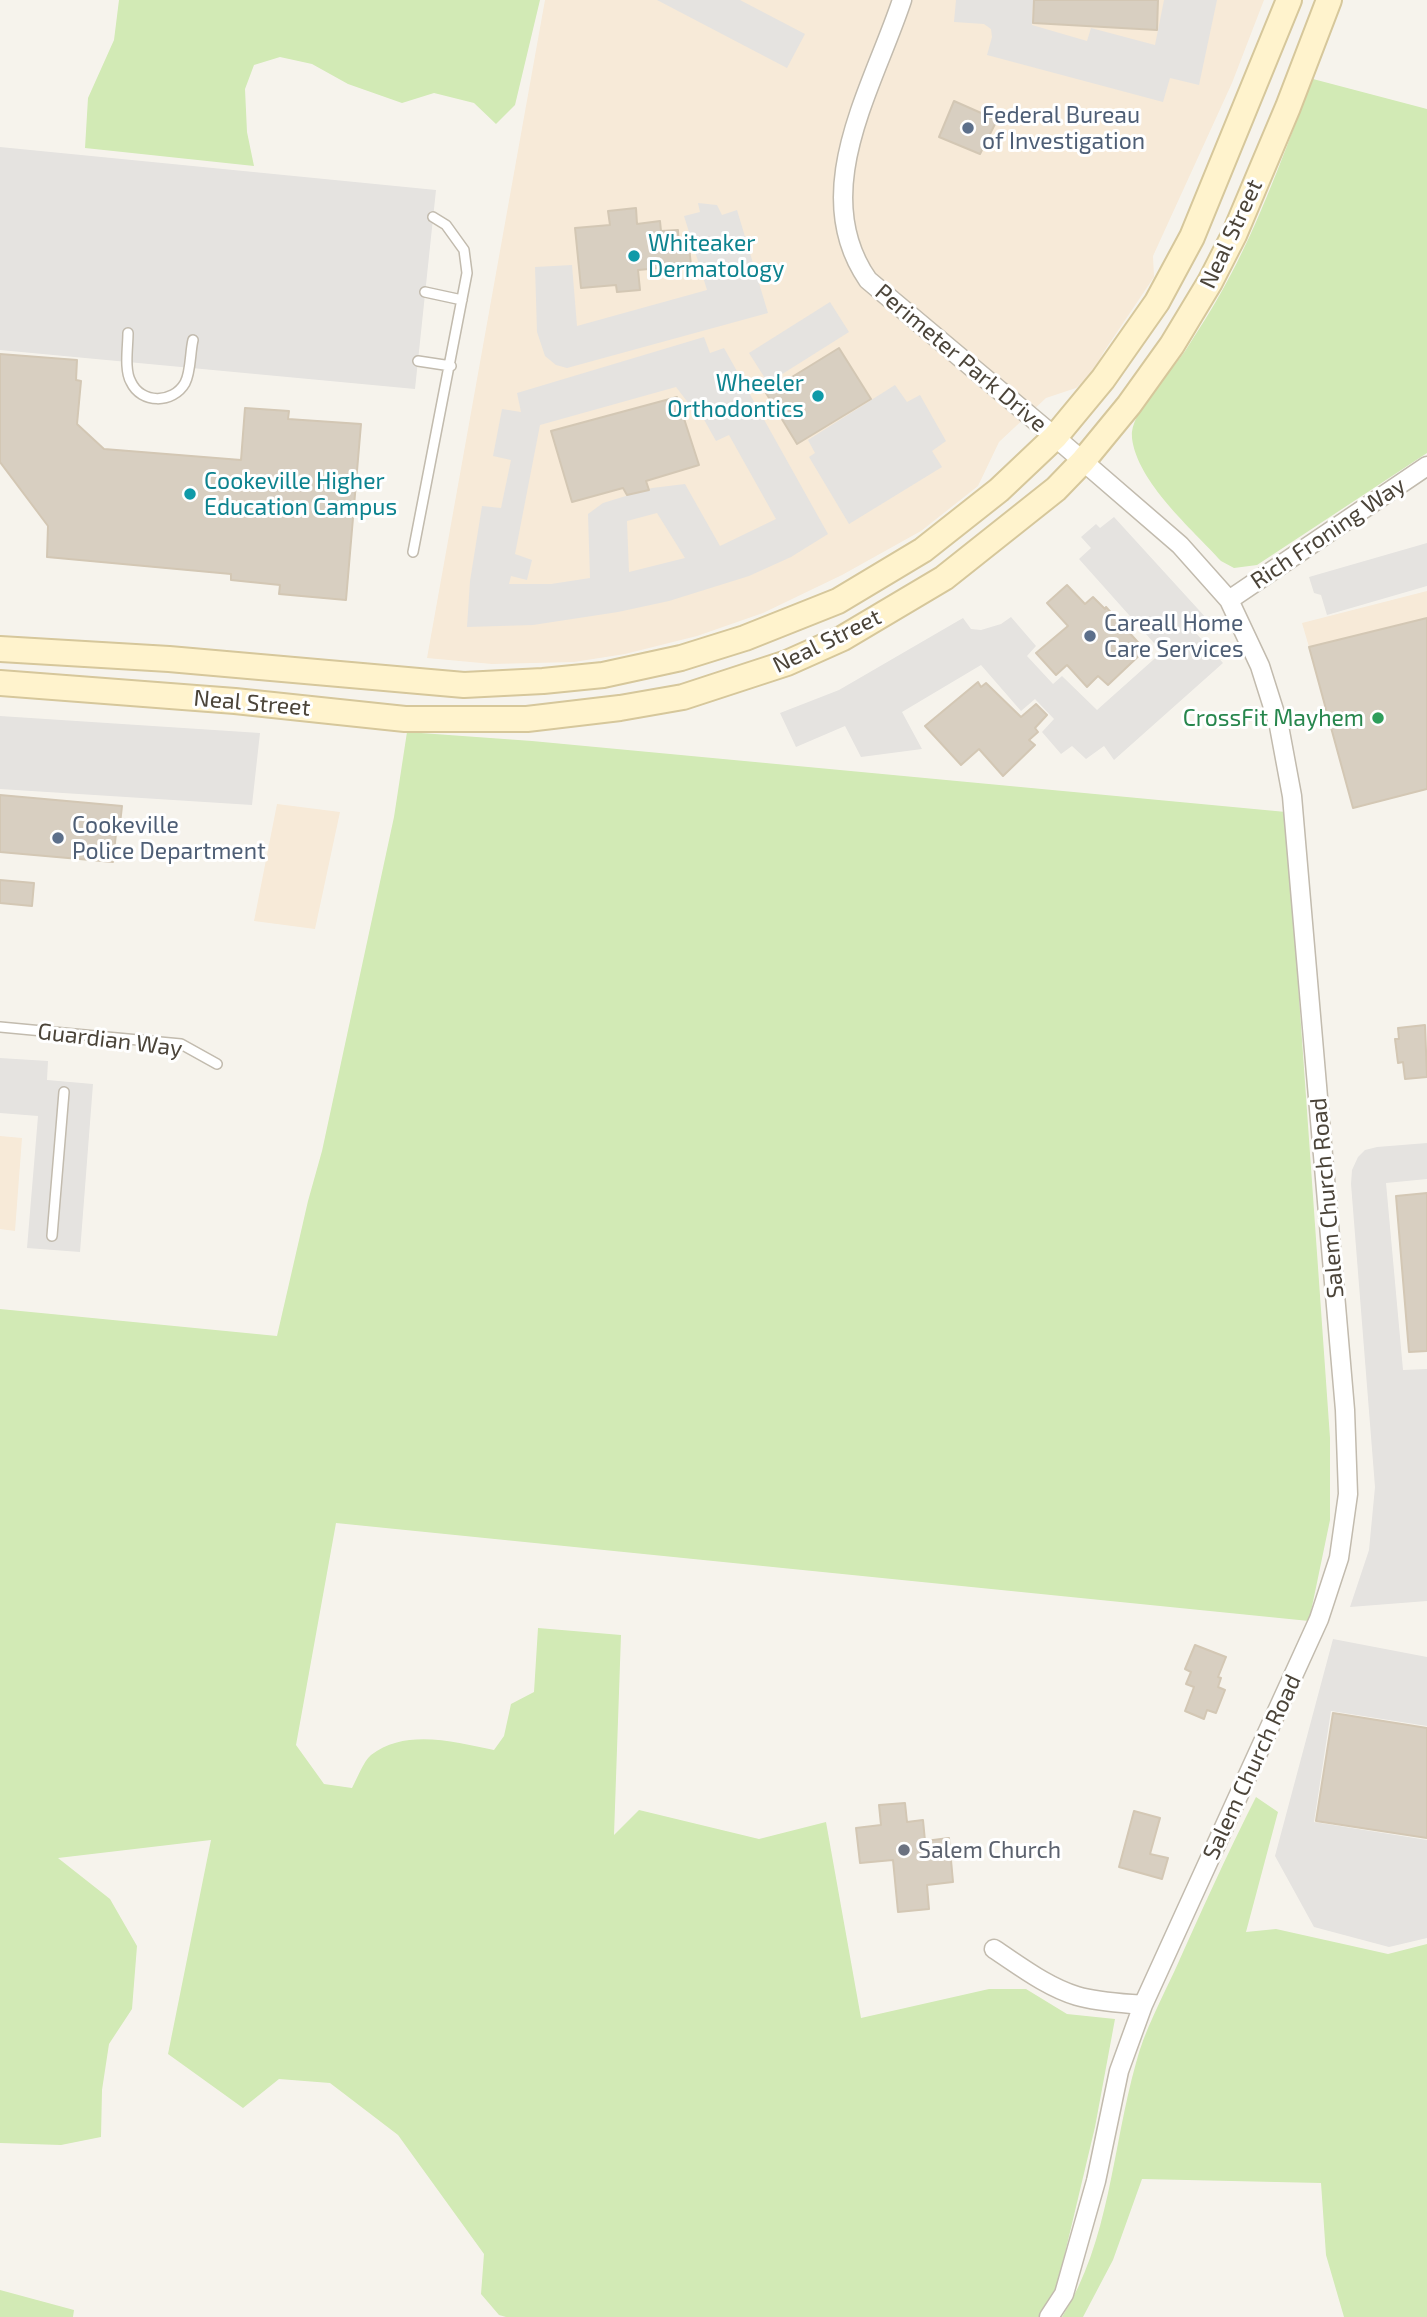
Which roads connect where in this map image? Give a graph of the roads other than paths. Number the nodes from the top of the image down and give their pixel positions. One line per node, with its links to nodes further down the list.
1 (902, 0): 11 (street, Perimeter Park Drive)
2 (1289, 0): 11 (main road, Neal Street)
3 (1329, 0): 12 (main road, Neal Street)
4 (433, 217): 6 (lane)
5 (425, 292): 6 (lane)
6 (463, 300): 10 (lane)
7 (128, 333): 8 (lane)
8 (192, 340)
9 (418, 360): 10 (lane)
10 (451, 366): 14 (lane)
11 (1055, 437): 12 (street, Salem Church Road); 16 (main road, Neal Street)
12 (1083, 461): 15 (street, Salem Church Road); 18 (main road, Neal Street)
13 (1427, 466): 15 (street, Rich Froning Way)
14 (414, 552)
15 (1229, 600): 25 (street, Salem Church Road)
16 (745, 638): 17 (main road, Neal Street); 18 (main road)
17 (0, 649)
18 (755, 674): 19 (main road, Neal Street)
19 (0, 683)
20 (0, 1027): 21 (lane, Guardian Way)
21 (216, 1064)
22 (64, 1092): 23 (lane)
23 (52, 1236)
24 (995, 1949): 25 (street)
25 (1143, 2005): 26 (street, Salem Church Road)
26 (1049, 2317)

